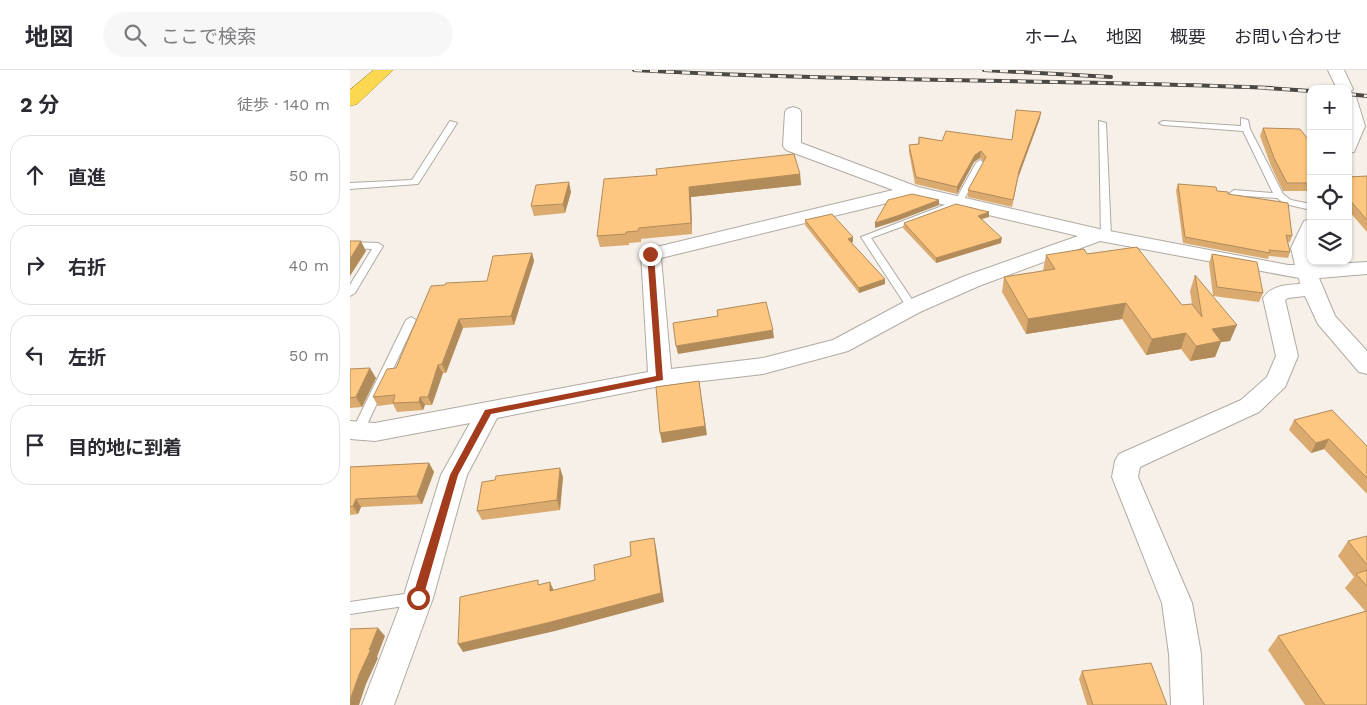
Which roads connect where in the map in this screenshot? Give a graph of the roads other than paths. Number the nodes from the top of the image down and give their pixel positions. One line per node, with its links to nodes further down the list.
1 (1336, 70): 3 (street)
2 (381, 73): 4 (highway)
3 (1343, 85)
4 (350, 100)
5 (1352, 110): 10 (street)
6 (793, 112): 13 (street)
7 (453, 123): 12 (lane)
8 (1102, 123): 19 (lane)
9 (1163, 123): 15 (lane)
10 (1352, 138)
11 (980, 163): 16 (lane)
12 (350, 186)
13 (912, 192): 16 (street); 27 (street)
14 (1234, 193): 15 (lane)
15 (1278, 196): 17 (lane)
16 (958, 203): 19 (street); 24 (lane)
17 (1307, 205)
18 (1307, 234): 22 (street)
19 (1103, 235): 22 (street); 24 (street)
20 (350, 245): 23 (lane)
21 (1367, 268): 22 (street)
22 (1310, 281): 26 (street); 33 (street)
23 (350, 293)
24 (912, 307): 27 (street)
25 (411, 320): 29 (lane)
26 (1367, 366)
27 (660, 378): 28 (street)
28 (488, 412): 29 (street); 30 (street)
29 (354, 430)
30 (418, 598): 31 (lane); 32 (street)
31 (350, 608)
32 (378, 705)
33 (1187, 705)

